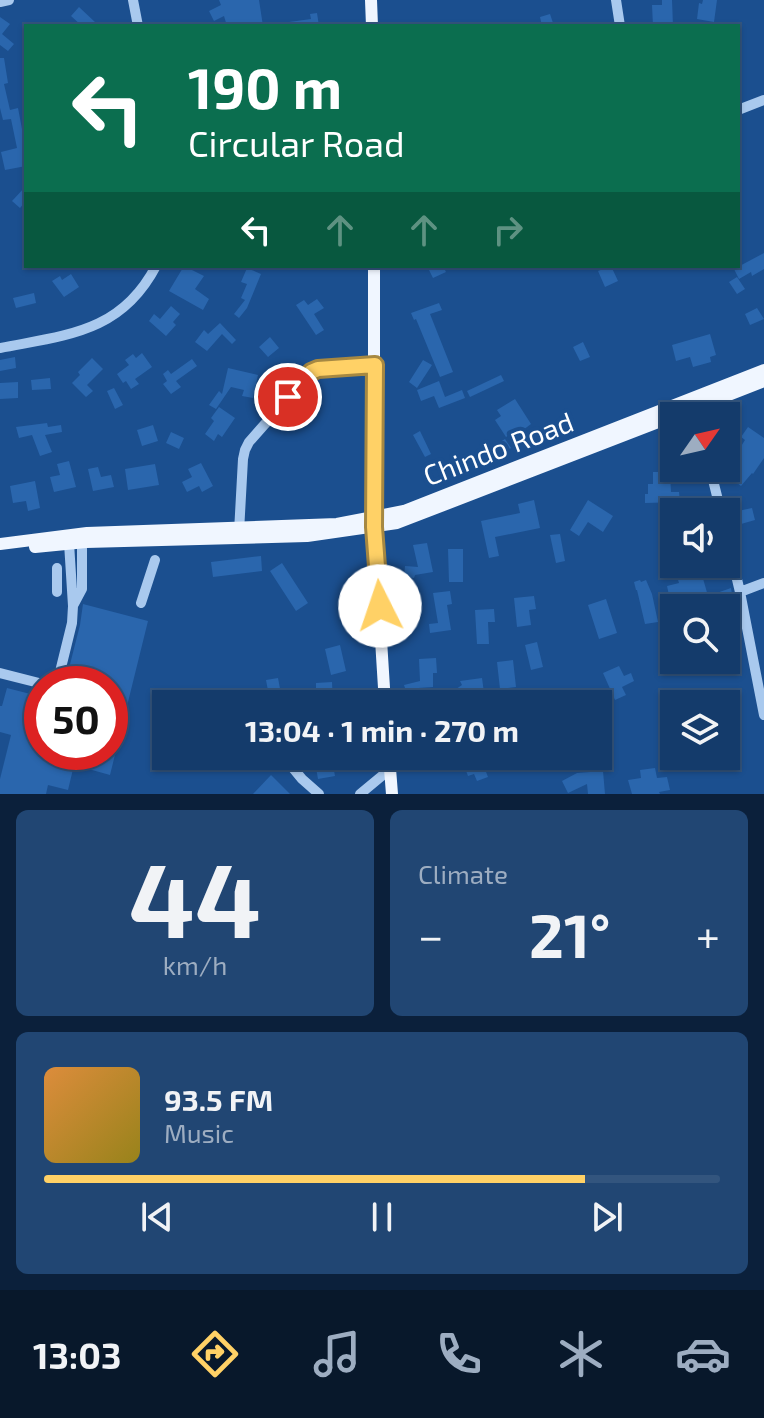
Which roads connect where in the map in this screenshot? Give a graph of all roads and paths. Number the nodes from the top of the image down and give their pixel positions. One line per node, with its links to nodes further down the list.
1 (9, 0): 5 (street)
2 (133, 0): 6 (street)
3 (371, 0): 7 (main road)
4 (616, 0): 8 (street)
5 (0, 2)
6 (138, 24)
7 (372, 24)
8 (620, 24)
9 (764, 100): 10 (street)
10 (740, 109)
11 (155, 268): 13 (street)
12 (374, 268): 14 (main road)
13 (0, 348)
14 (375, 365): 21 (main road); 26 (street)
15 (764, 370): 17 (main road, Chindo Road)
16 (764, 381): 18 (main road, Chindo Road)
17 (705, 402)
18 (709, 402)
19 (660, 420): 22 (main road, Chindo Road)
20 (660, 421): 24 (main road, Chindo Road)
21 (374, 490): 22 (main road); 23 (main road); 25 (main road)
22 (404, 511): 23 (main road, Chindo Road)
23 (374, 522): 24 (main road, Chindo Road); 25 (main road, Chindo Road); 30 (main road)
24 (397, 523): 30 (main road)
25 (348, 526): 26 (main road, Chindo Road); 30 (main road)
26 (239, 532): 27 (main road, Chindo Road); 28 (main road, Chindo Road)
27 (76, 543): 29 (main road, Chindo Road); 38 (street)
28 (0, 544)
29 (0, 553)
30 (376, 554): 41 (main road)
31 (155, 560): 37 (street)
32 (57, 568): 35 (street)
33 (737, 578): 36 (street)
34 (764, 583): 36 (street)
35 (57, 592)
36 (740, 592): 42 (street)
37 (141, 603)
38 (61, 666)
39 (0, 673): 40 (street)
40 (24, 679)
41 (384, 690)
42 (764, 715)
43 (295, 770): 45 (street)
44 (389, 770): 46 (street); 47 (main road)
45 (319, 794)
46 (360, 794)
47 (392, 794)

